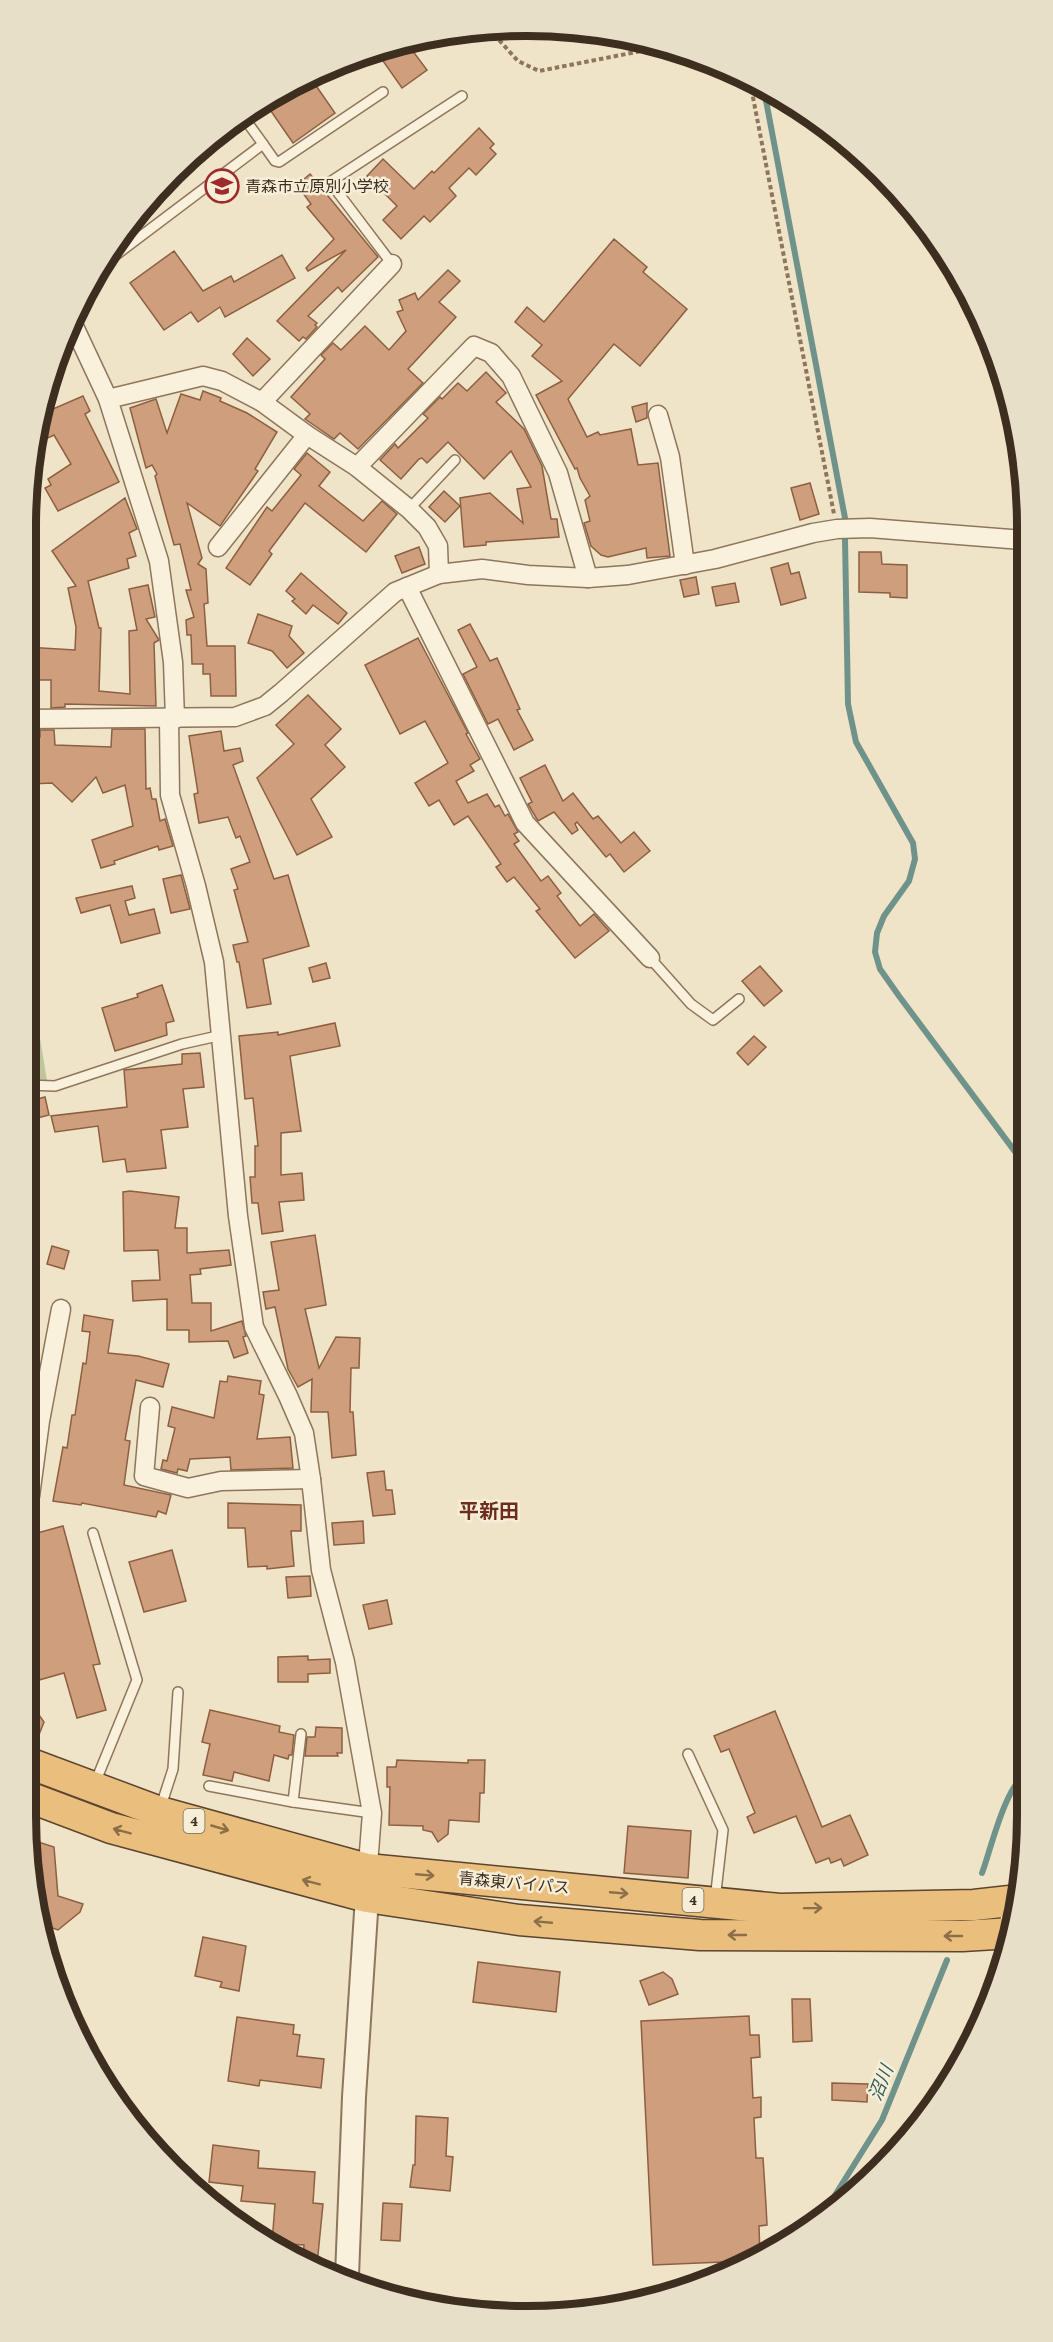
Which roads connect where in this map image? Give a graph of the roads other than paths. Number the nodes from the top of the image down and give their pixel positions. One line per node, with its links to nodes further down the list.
1 (383, 92): 4 (lane)
2 (462, 96): 6 (lane)
3 (248, 123): 4 (lane)
4 (263, 144): 5 (lane)
5 (121, 251)
6 (392, 264): 9 (street)
7 (77, 332): 8 (street)
8 (108, 399): 9 (street); 22 (street)
9 (262, 402): 11 (street)
10 (658, 415): 17 (street)
11 (307, 435): 13 (street); 16 (street)
12 (455, 460): 14 (lane)
13 (357, 467): 14 (street); 19 (street)
14 (409, 509): 18 (street)
15 (1017, 540): 17 (street)
16 (218, 547)
17 (685, 565): 19 (street)
18 (439, 574): 19 (street); 20 (street)
19 (588, 578)
20 (407, 587): 22 (street); 23 (street)
21 (36, 719): 22 (street)
22 (172, 719): 25 (street)
23 (650, 958): 24 (lane)
24 (739, 999)
25 (222, 1035): 26 (lane); 30 (street)
26 (36, 1085)
27 (61, 1309): 29 (street)
28 (150, 1407): 30 (street)
29 (36, 1408)
30 (311, 1479): 41 (street)
31 (93, 1533): 37 (lane)
32 (178, 1692): 40 (lane)
33 (301, 1734): 39 (lane)
34 (688, 1754): 44 (lane)
35 (36, 1766): 37 (highway, 青森東バイパス / 4)
36 (209, 1786): 39 (lane)
37 (93, 1787): 40 (highway, 青森東バイパス / 4)
38 (36, 1800): 42 (highway, 青森東バイパス / 4, one-way to 38)
39 (293, 1802): 41 (lane)
40 (160, 1812): 42 (highway, 青森東バイパス / 4, one-way to 42)
41 (372, 1813): 42 (street)
42 (367, 1883): 44 (highway, 青森東バイパス / 4, one-way to 44); 45 (highway, 青森東バイパス / 4, one-way to 42); 46 (street)
43 (1010, 1901): 44 (highway, 青森東バイパス / 4, one-way to 43)
44 (715, 1902)
45 (1002, 1933)
46 (347, 2272)

